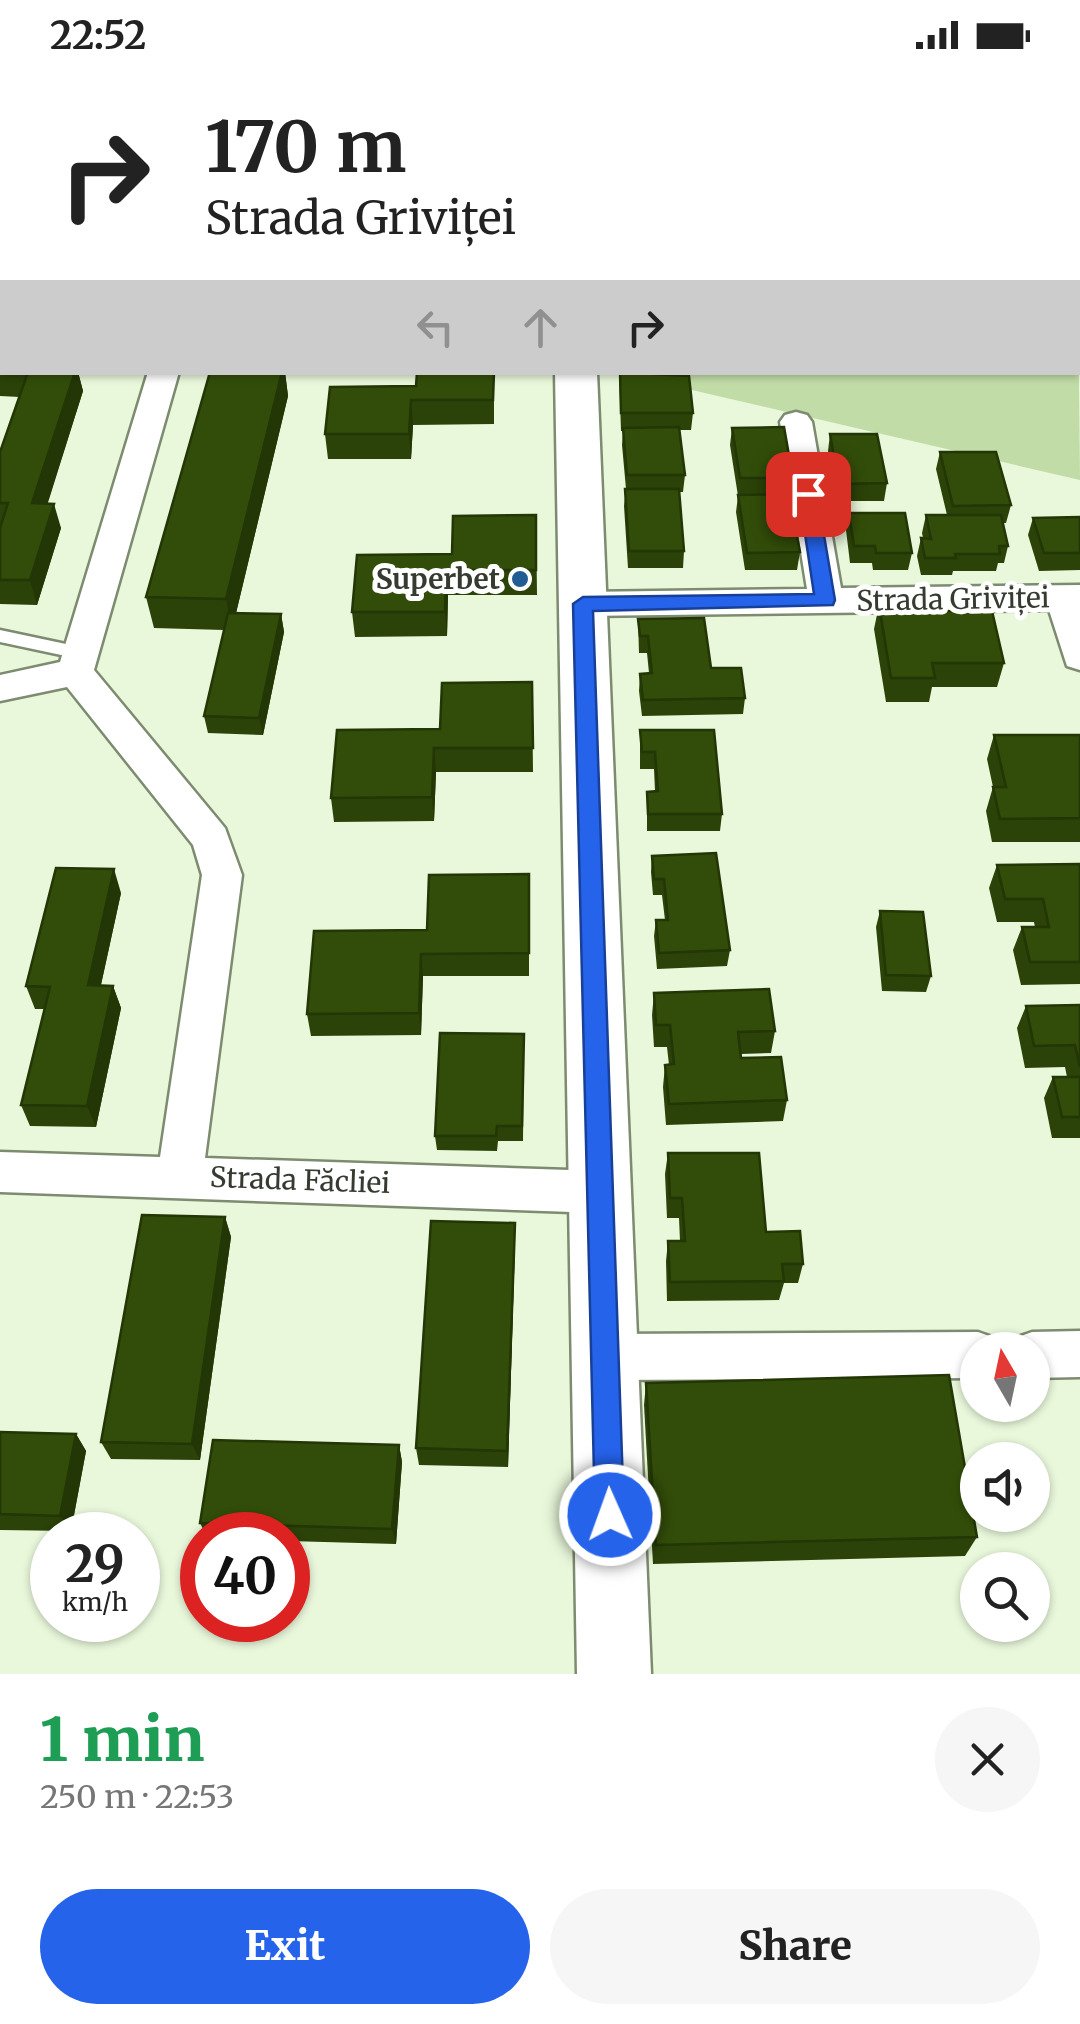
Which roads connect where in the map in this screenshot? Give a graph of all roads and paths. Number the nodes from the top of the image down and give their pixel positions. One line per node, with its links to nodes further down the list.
1 (163, 375): 9 (street)
2 (576, 375): 6 (street)
3 (796, 422): 5 (street, Strada Griviței)
4 (1072, 598): 5 (street, Strada Griviței); 8 (street)
5 (826, 600): 6 (street, Strada Griviței)
6 (583, 604): 13 (street)
7 (0, 636): 9 (lane)
8 (1080, 657)
9 (78, 663): 10 (street); 12 (street)
10 (0, 688)
11 (0, 1172): 12 (street, Strada Făcliei)
12 (180, 1176): 13 (street, Strada Făcliei)
13 (600, 1192): 17 (street)
14 (1050, 1354): 15 (street)
15 (1080, 1354)
16 (960, 1355): 17 (street)
17 (605, 1356): 18 (street)
18 (614, 1674)

